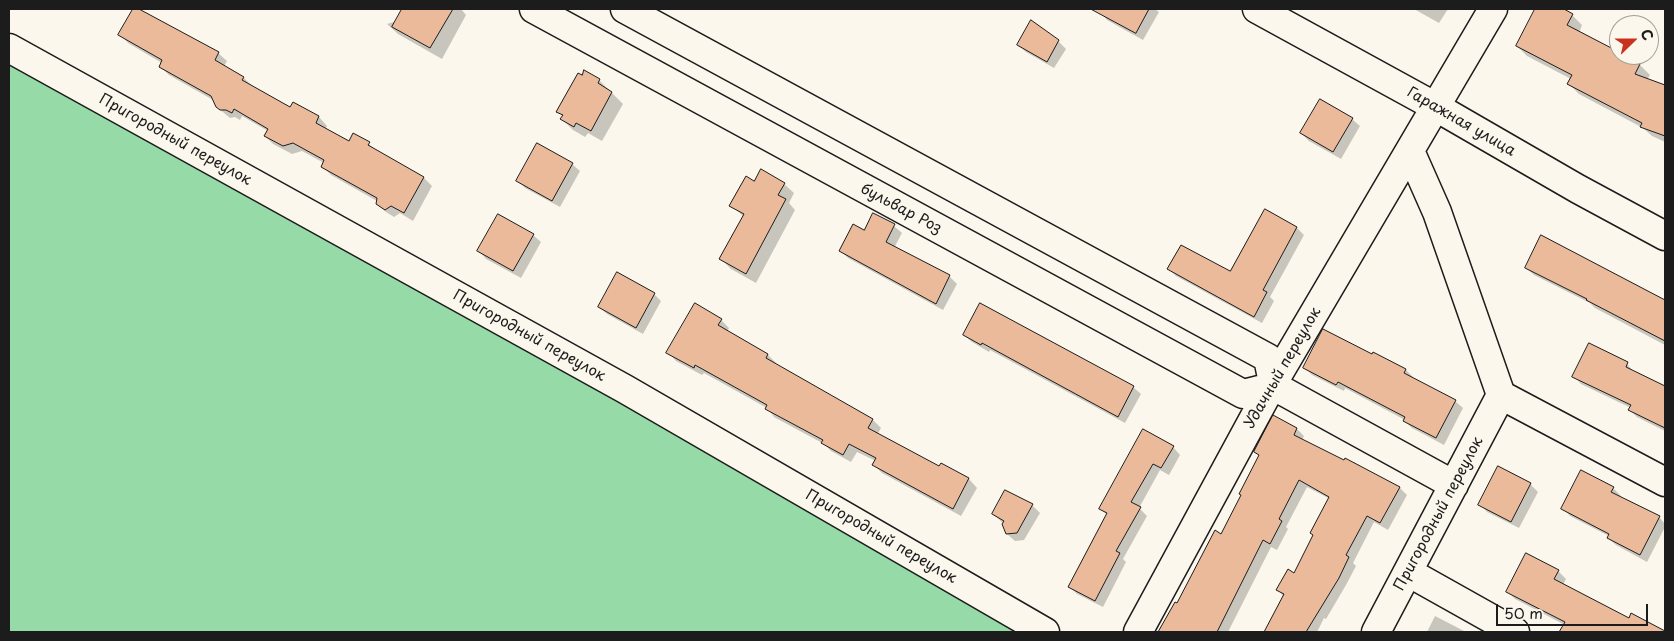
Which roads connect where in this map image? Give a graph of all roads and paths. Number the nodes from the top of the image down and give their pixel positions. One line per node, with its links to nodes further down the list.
1 (534, 9): 9 (street, бульвар Роз)
2 (625, 9): 9 (street)
3 (1257, 9): 6 (street, Гаражная улица)
4 (1493, 9): 6 (street, Удачный переулок)
5 (9, 48): 14 (street, Пригородный переулок)
6 (1436, 107): 7 (street, Удачный переулок); 8 (street, Гаражная улица)
7 (1410, 151): 9 (street, Удачный переулок); 10 (street)
8 (1665, 236)
9 (1272, 385): 12 (street); 15 (street, Удачный переулок)
10 (1501, 395): 11 (street); 12 (street, Пригородный переулок)
11 (1665, 482)
12 (1454, 485): 13 (street, Пригородный переулок)
13 (1408, 572): 16 (street, Пригородный переулок); 17 (street)
14 (1045, 632)
15 (1138, 632)
16 (1376, 632)
17 (1515, 632)

